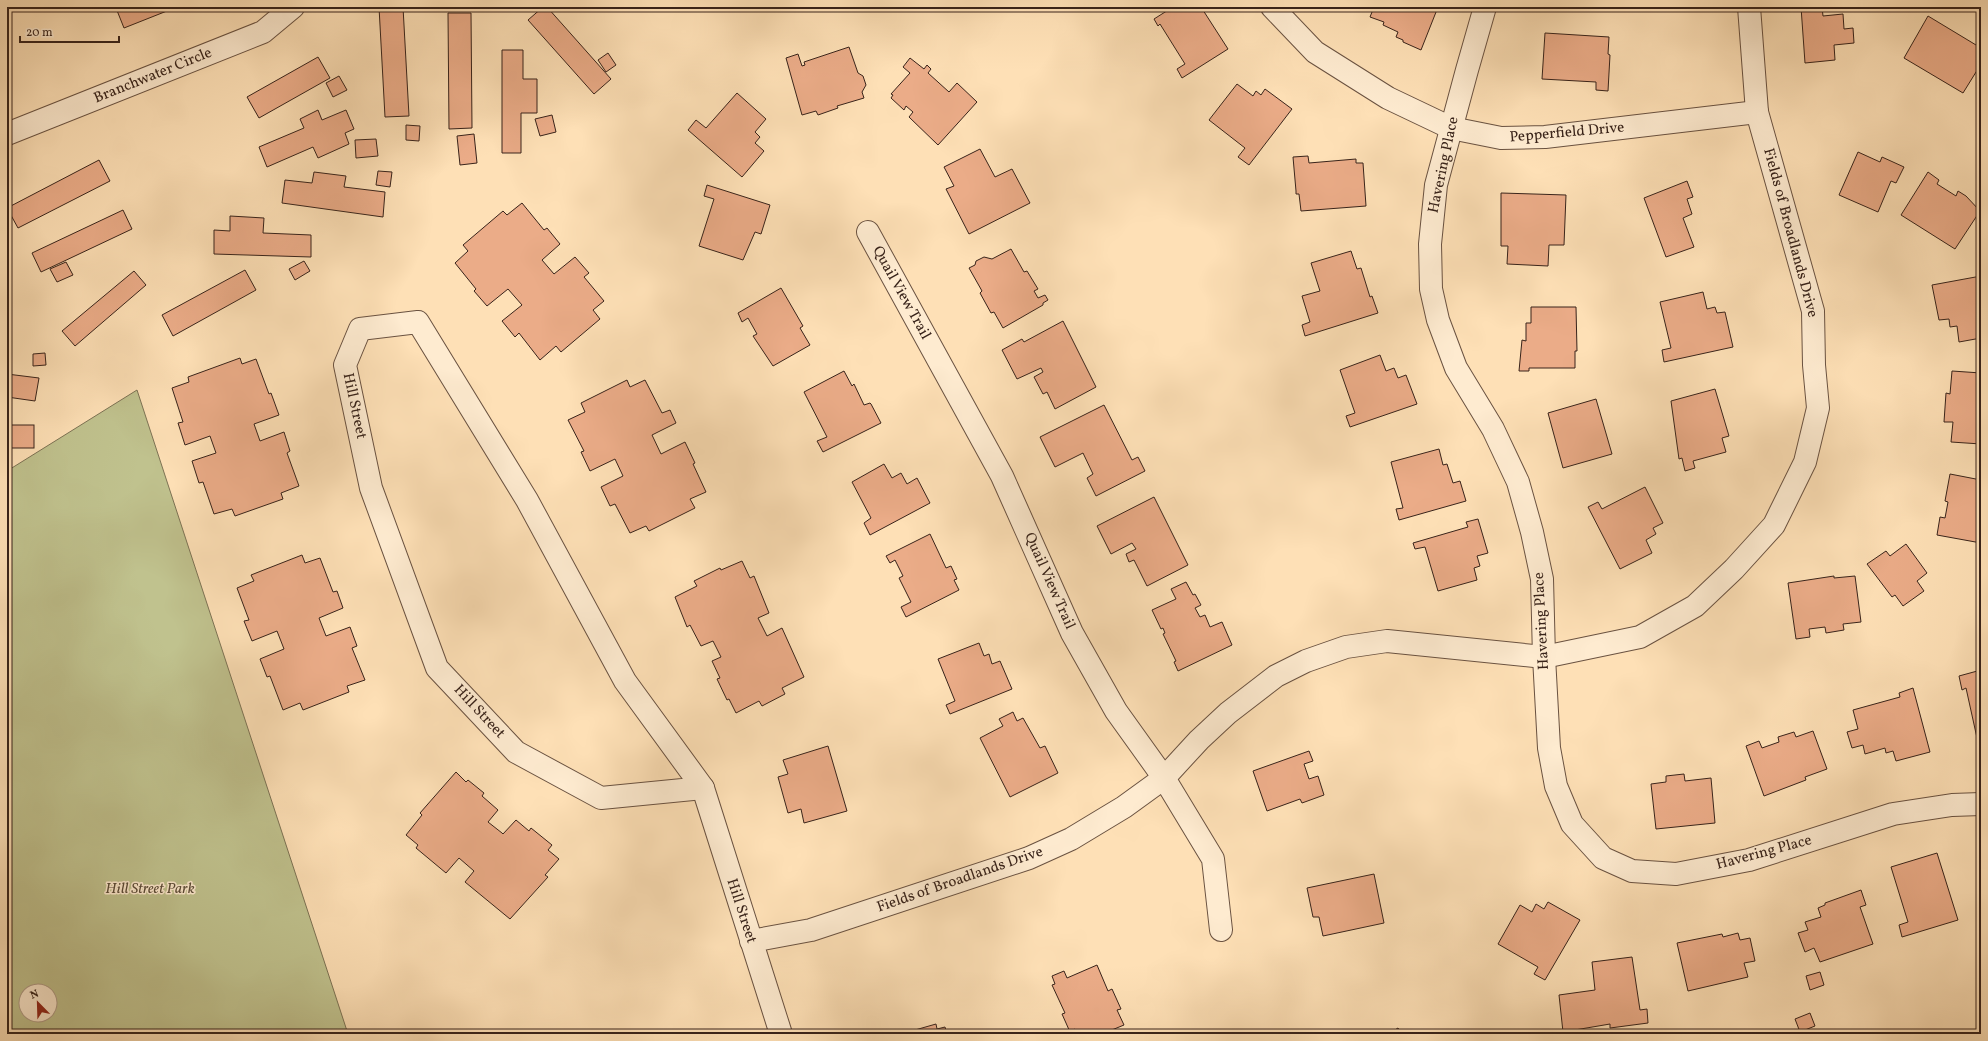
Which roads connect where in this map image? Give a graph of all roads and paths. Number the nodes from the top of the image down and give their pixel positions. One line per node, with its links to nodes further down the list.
1 (292, 7): 7 (street, Branchwater Circle)
2 (1272, 7): 6 (street, Pepperfield Drive)
3 (1485, 7): 6 (street, Havering Place)
4 (1749, 7): 5 (street, Fields of Broadlands Drive)
5 (1757, 112): 6 (street, Pepperfield Drive); 9 (street, Fields of Broadlands Drive)
6 (1451, 128): 9 (street, Havering Place)
7 (7, 134)
8 (868, 232): 10 (street, Quail View Trail)
9 (1544, 657): 10 (street, Fields of Broadlands Drive); 12 (street, Havering Place)
10 (1164, 778): 13 (street, Quail View Trail); 14 (street, Fields of Broadlands Drive)
11 (703, 788): 11 (street, Hill Street); 14 (street, Hill Street)
12 (1981, 804)
13 (1221, 930)
14 (751, 941): 15 (street, Hill Street)
15 (781, 1034)

